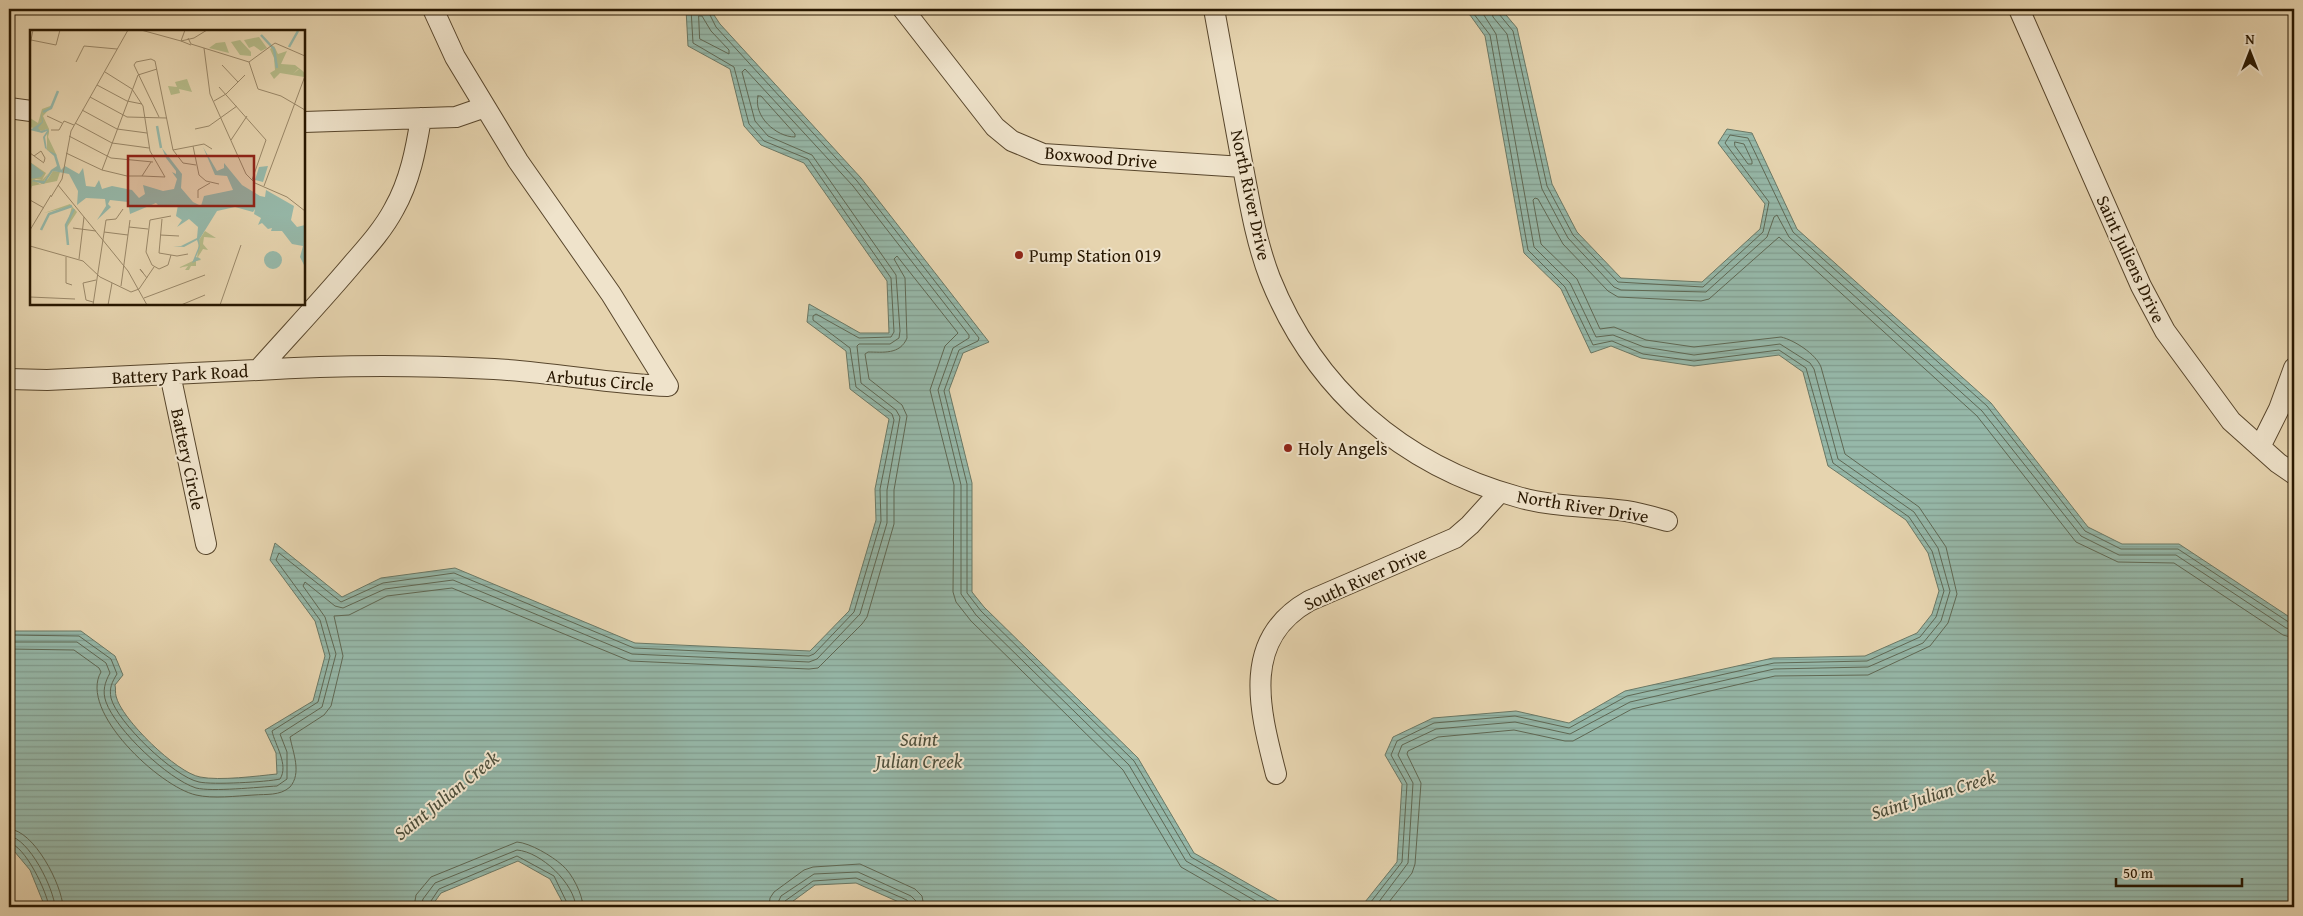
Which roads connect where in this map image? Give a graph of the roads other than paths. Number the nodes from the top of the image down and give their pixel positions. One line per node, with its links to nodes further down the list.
1 (433, 9): 5 (street)
2 (903, 9): 10 (street, Boxwood Drive)
3 (1214, 9): 10 (street, North River Drive)
4 (2019, 9): 15 (street, Saint Juliens Drive)
5 (485, 107): 8 (street); 12 (street, Arbutus Circle)
6 (9, 108): 7 (street)
7 (30, 111)
8 (421, 118): 9 (street); 12 (street, Battery Park Road)
9 (305, 122)
10 (1243, 167): 17 (street, North River Drive)
11 (2294, 368): 15 (street)
12 (258, 370): 13 (street, Battery Park Road)
13 (170, 374): 14 (street, Battery Park Road); 19 (street, Battery Circle)
14 (9, 379)
15 (2260, 447): 16 (street, Saint Juliens Drive)
16 (2294, 474)
17 (1500, 492): 18 (street, North River Drive); 20 (street, South River Drive)
18 (1667, 521)
19 (206, 544)
20 (1276, 774)

